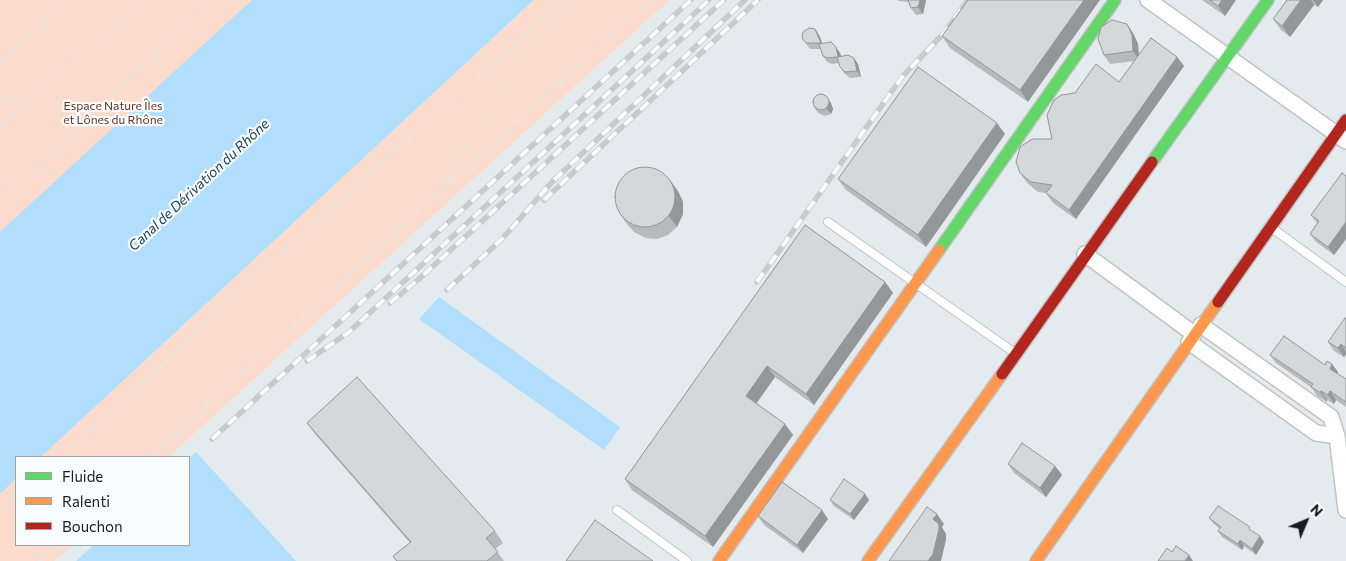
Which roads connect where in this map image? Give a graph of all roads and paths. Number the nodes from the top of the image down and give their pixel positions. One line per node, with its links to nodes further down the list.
1 (68, 0): 11 (path)
2 (142, 0): 13 (path)
3 (216, 0): 18 (path)
4 (564, 0): 28 (path)
5 (571, 0): 17 (path)
6 (651, 0): 17 (path)
7 (1115, 0): 23 (street)
8 (1148, 0): 10 (street)
9 (1268, 0): 10 (street)
10 (1228, 57): 16 (street); 21 (street)
11 (0, 63)
12 (0, 98): 13 (path)
13 (29, 102): 15 (path)
14 (1346, 120): 16 (street)
15 (0, 128)
16 (1341, 138): 20 (street)
17 (444, 187): 29 (path)
18 (0, 199)
19 (828, 222): 23 (lane)
20 (1270, 227): 22 (lane); 24 (street)
21 (1085, 254): 24 (street); 25 (street)
22 (1346, 282)
23 (915, 283): 25 (lane); 37 (street)
24 (1195, 334): 26 (street); 26 (street); 39 (street)
25 (1015, 353): 38 (street)
26 (1337, 436): 27 (street)
27 (1342, 450): 32 (street)
28 (62, 456)
29 (152, 456)
30 (15, 499): 33 (path)
31 (617, 510): 36 (lane)
32 (1346, 510)
33 (0, 513)
34 (55, 546): 35 (path)
35 (38, 561)
36 (687, 561)
37 (720, 561)
38 (868, 561)
39 (1036, 561)

